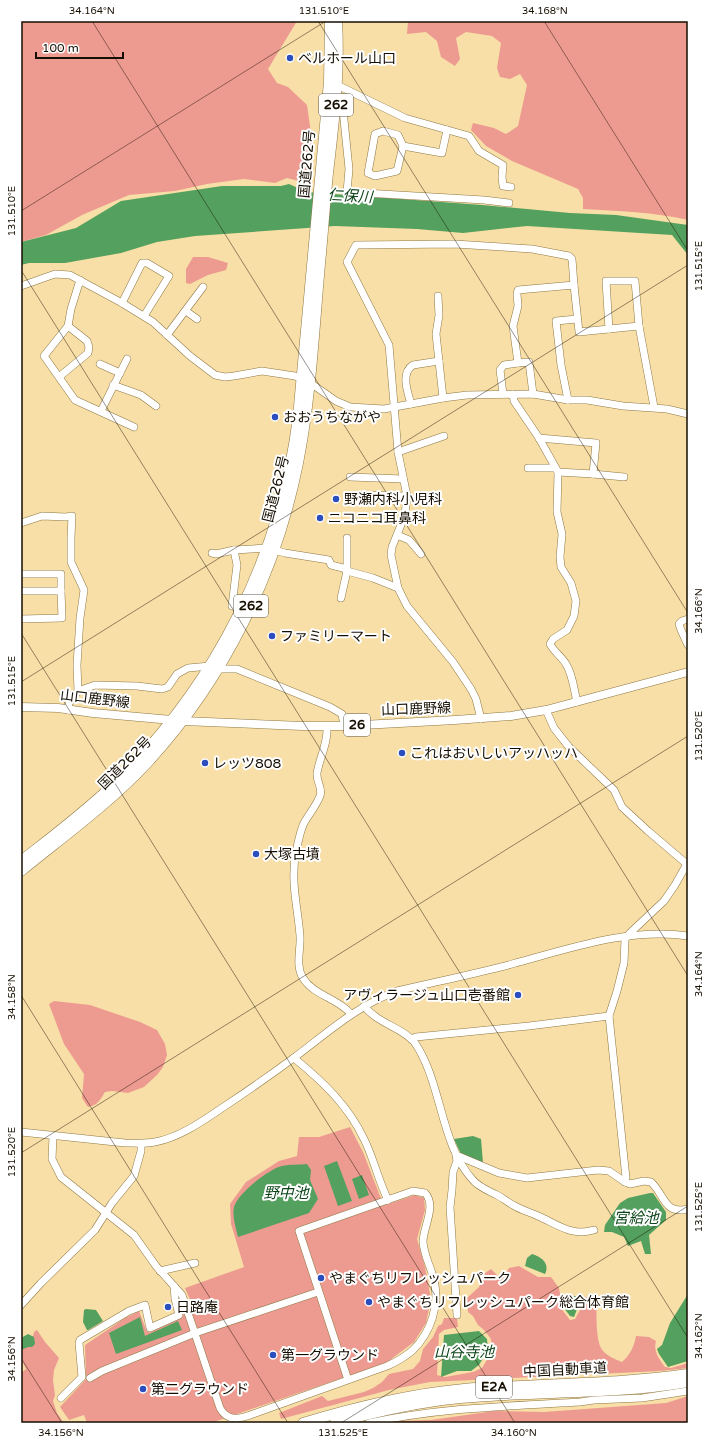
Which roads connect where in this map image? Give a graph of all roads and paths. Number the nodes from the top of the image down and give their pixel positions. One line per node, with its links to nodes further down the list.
1 (330, 21): 3 (highway, 国道262号 / 262)
2 (337, 21): 3 (highway, 国道262号 / 262)
3 (333, 83): 4 (highway, 国道262号 / 262); 5 (street); 8 (highway, 国道262号 / 262)
4 (336, 100): 8 (highway, 国道262号 / 262); 9 (street)
5 (447, 130): 6 (street); 7 (street)
6 (403, 146): 6 (street)
7 (511, 187)
8 (323, 188): 30 (highway, 国道262号 / 262)
9 (509, 203)
10 (80, 280): 12 (street); 15 (street); 20 (street)
11 (574, 285): 19 (street); 26 (street); 40 (street)
12 (21, 286)
13 (203, 287): 16 (street)
14 (438, 296): 25 (street)
15 (122, 303): 17 (street); 17 (street)
16 (186, 310): 18 (street); 23 (street)
17 (144, 316): 23 (street)
18 (197, 319)
19 (577, 319): 22 (street); 36 (street)
20 (68, 326): 29 (street); 29 (street)
21 (639, 326): 22 (street); 22 (street); 39 (street)
22 (609, 329)
23 (167, 335): 30 (street)
24 (128, 359): 28 (street)
25 (439, 361): 35 (street); 37 (street)
26 (518, 363): 32 (street); 34 (street)
27 (100, 364): 28 (street)
28 (120, 373): 31 (street)
29 (59, 377): 41 (street)
30 (306, 380): 40 (street); 58 (highway, 国道262号 / 262)
31 (113, 385): 38 (street); 41 (street)
32 (503, 394): 33 (street); 35 (street)
33 (513, 394): 34 (street); 45 (street)
34 (532, 394): 36 (street)
35 (443, 398): 37 (street)
36 (568, 400): 39 (street)
37 (411, 404): 40 (street)
38 (156, 406)
39 (654, 407): 42 (street)
40 (395, 408): 46 (street)
41 (101, 411): 43 (street)
42 (688, 414)
43 (134, 427)
44 (444, 436): 46 (street)
45 (539, 438): 48 (street); 49 (street)
46 (398, 452): 52 (street)
47 (528, 468): 48 (street)
48 (556, 470): 49 (street); 75 (street)
49 (593, 474): 51 (street)
50 (350, 477): 52 (street)
51 (624, 478)
52 (403, 479): 54 (street)
53 (359, 495): 54 (street)
54 (407, 496): 56 (street)
55 (21, 523): 74 (street)
56 (397, 535): 61 (street); 64 (street)
57 (347, 538): 62 (street)
58 (271, 549): 59 (street); 62 (street); 68 (highway, 国道262号 / 262); 72 (highway, 国道262号 / 262)
59 (234, 550): 60 (street); 68 (street)
60 (212, 553)
61 (420, 554)
62 (347, 571): 64 (street); 67 (street)
63 (21, 574): 66 (street)
64 (398, 588): 79 (street)
65 (21, 591): 66 (street)
66 (61, 591): 69 (street)
67 (341, 598)
68 (242, 608): 72 (highway, 国道262号 / 262)
69 (21, 618)
70 (688, 619): 71 (street)
71 (688, 645)
72 (214, 668): 74 (street); 80 (highway, 国道262号 / 262); 82 (street)
73 (688, 672): 75 (main road, 山口鹿野線 / 26)
74 (78, 691): 77 (street)
75 (577, 702): 78 (main road, 山口鹿野線 / 26)
76 (21, 706): 77 (main road, 山口鹿野線 / 26)
77 (68, 710): 80 (main road, 山口鹿野線 / 26)
78 (546, 710): 79 (main road, 山口鹿野線 / 26); 84 (street)
79 (481, 719): 82 (main road, 山口鹿野線 / 26)
80 (178, 720): 81 (main road, 山口鹿野線 / 26); 83 (highway, 国道262号 / 262); 85 (highway, 国道262号 / 262)
81 (327, 726): 82 (main road, 山口鹿野線 / 26); 89 (street)
82 (344, 726)
83 (21, 861)
84 (687, 863): 86 (street)
85 (21, 871)
86 (628, 936): 87 (street); 88 (street); 90 (street)
87 (688, 936)
88 (364, 1006): 89 (street); 91 (street)
89 (351, 1014): 92 (street)
90 (609, 1016): 91 (street); 97 (street)
91 (411, 1039): 96 (street)
92 (294, 1058): 95 (street); 98 (street)
93 (21, 1132): 94 (street)
94 (52, 1136): 95 (street); 100 (street)
95 (141, 1144): 100 (street)
96 (456, 1155): 97 (street); 101 (street); 107 (street)
97 (625, 1182): 99 (street)
98 (388, 1200): 105 (street); 111 (street)
99 (688, 1209)
100 (106, 1212): 103 (street); 106 (street)
101 (594, 1230)
102 (195, 1263): 103 (street)
103 (160, 1271): 104 (street)
104 (174, 1286): 108 (street); 114 (street)
105 (318, 1292): 108 (street); 111 (street)
106 (21, 1305)
107 (457, 1315)
108 (195, 1333): 110 (street); 111 (street)
109 (688, 1374): 115 (highway, 中国自動車道 / E2A)
110 (90, 1378)
111 (348, 1380)
112 (688, 1382): 116 (highway, 中国自動車道 / E2A)
113 (688, 1391): 117 (street)
114 (61, 1398)
115 (303, 1423)
116 (335, 1423)
117 (369, 1423)

